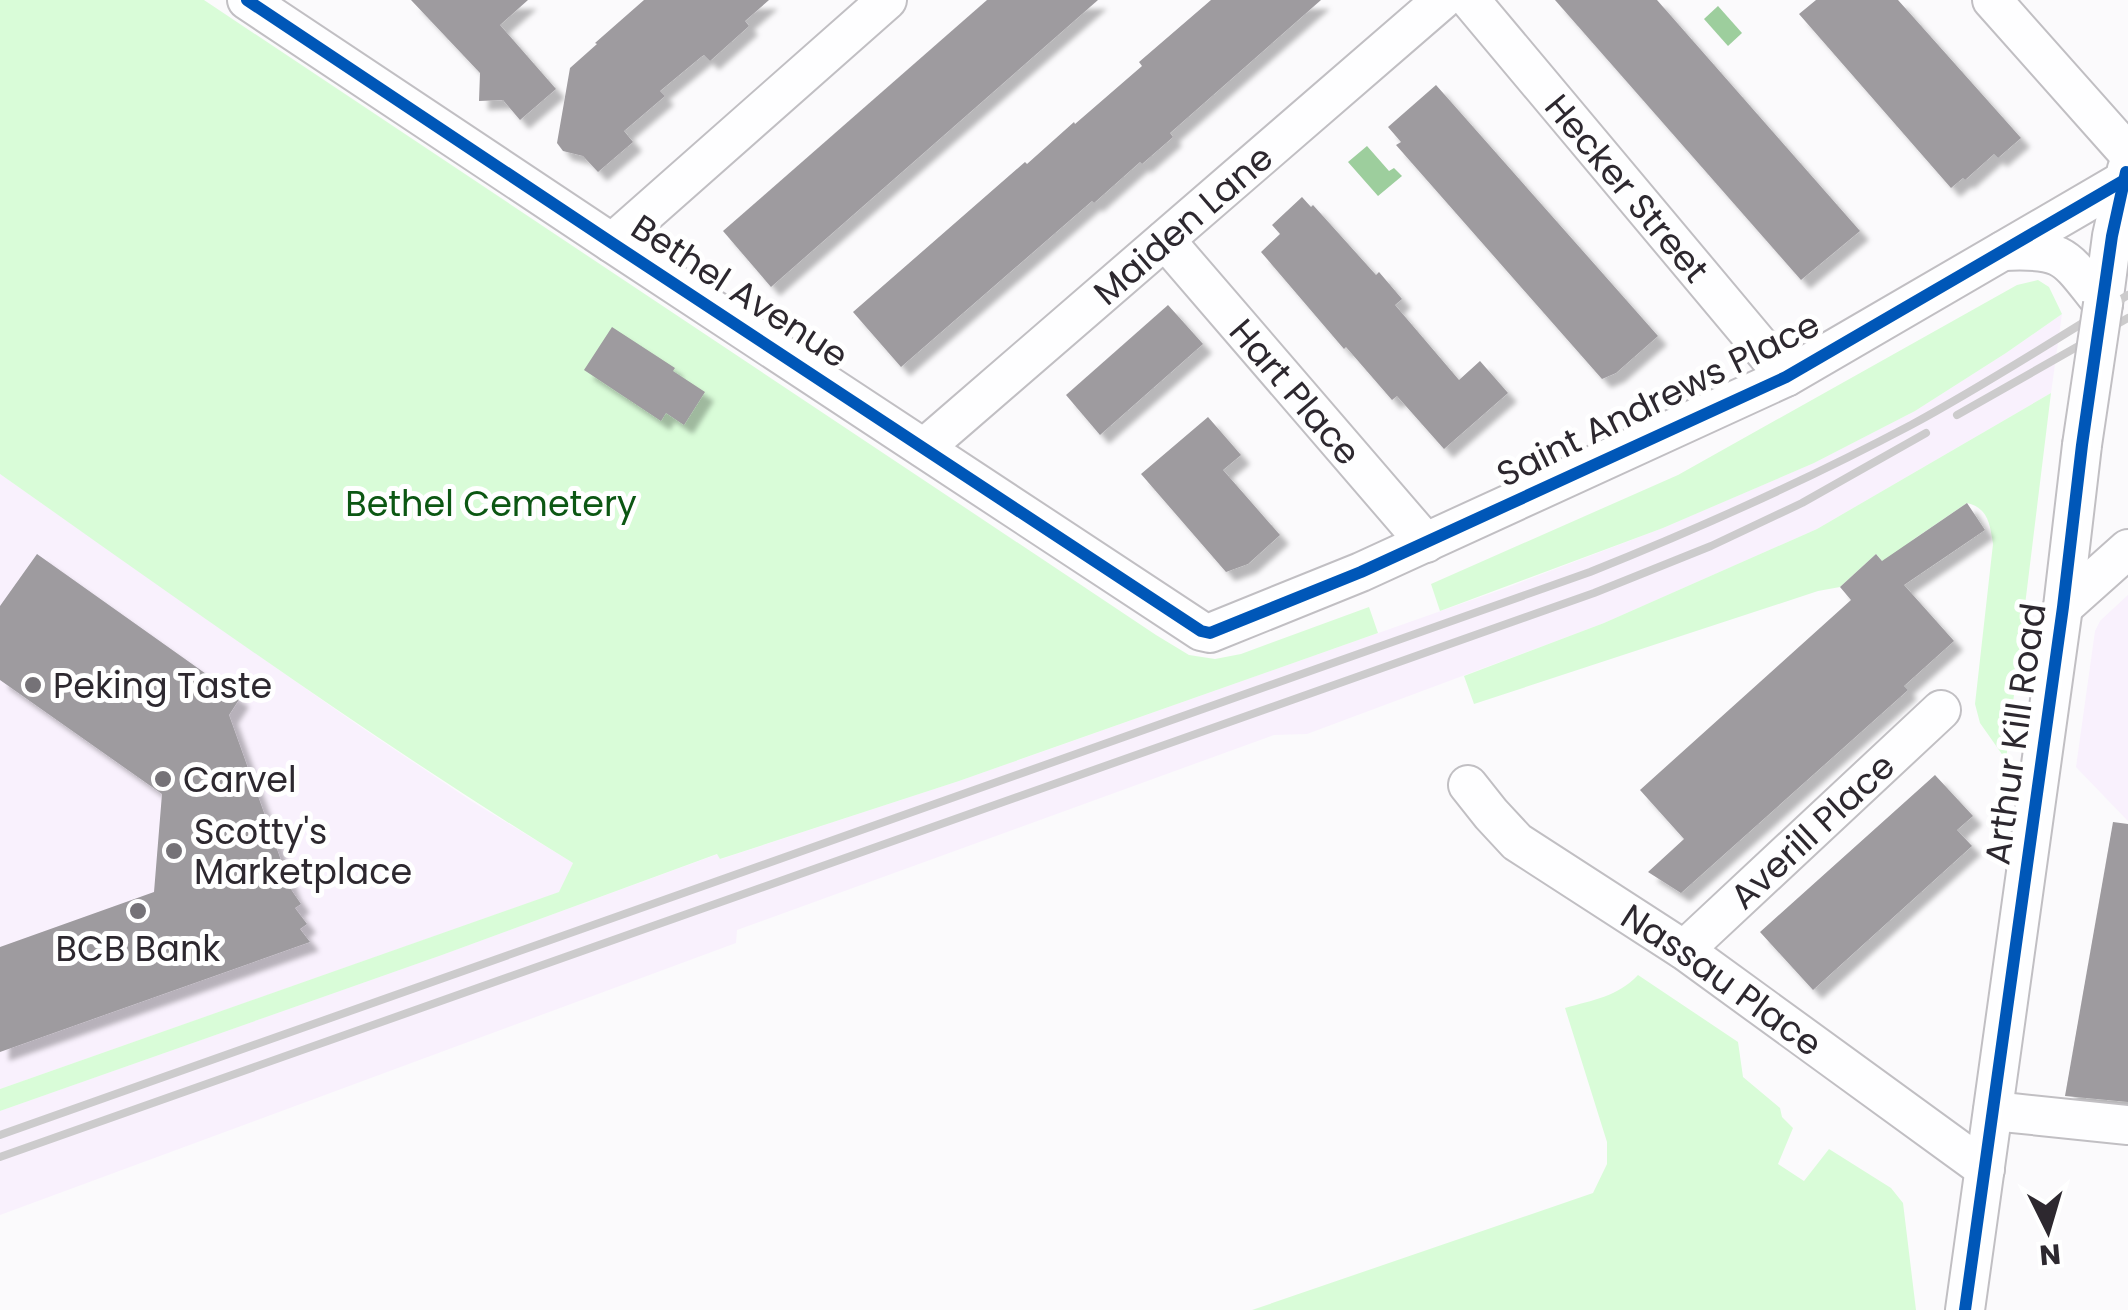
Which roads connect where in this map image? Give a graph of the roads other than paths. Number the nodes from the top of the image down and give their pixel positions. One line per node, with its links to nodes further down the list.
1 (247, 0): 8 (street, Bethel Avenue)
2 (886, 0): 8 (street)
3 (1442, 0): 7 (street, Maiden Lane)
4 (1470, 0): 11 (street, Hecker Street)
5 (1992, 0): 6 (street)
6 (2126, 167): 9 (street, Saint Andrews Place); 10 (street, Arthur Kill Road)
7 (1165, 240): 12 (street, Maiden Lane); 13 (street, Hart Place)
8 (612, 244): 12 (street, Bethel Avenue)
9 (2002, 251): 10 (street); 11 (street, Saint Andrews Place)
10 (2103, 304): 15 (street, Arthur Kill Road, bridge)
11 (1786, 377): 13 (street, Saint Andrews Place)
12 (924, 448): 16 (street, Bethel Avenue)
13 (1426, 544): 16 (street, Saint Andrews Place)
14 (2128, 549): 15 (street)
15 (2063, 607): 20 (street, Arthur Kill Road)
16 (1201, 631)
17 (1941, 710): 19 (street, Averill Place)
18 (1468, 785): 19 (street, Nassau Place)
19 (1684, 950): 22 (street, Nassau Place)
20 (1994, 1111): 21 (street); 22 (street, Arthur Kill Road)
21 (2128, 1125)
22 (1985, 1169): 23 (street, Arthur Kill Road)
23 (1965, 1310)

